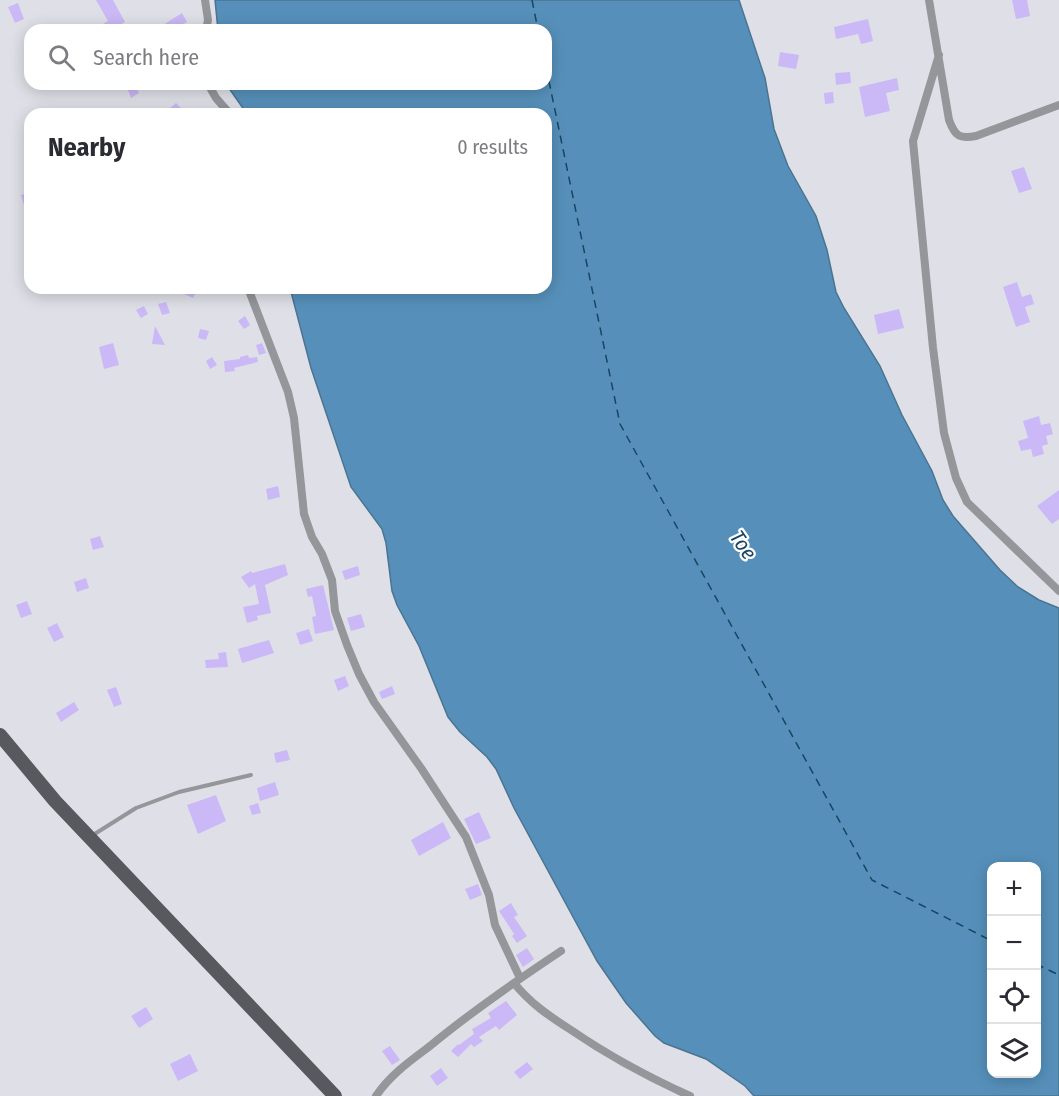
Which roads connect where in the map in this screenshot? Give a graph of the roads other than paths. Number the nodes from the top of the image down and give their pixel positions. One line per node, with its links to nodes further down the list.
1 (205, 0): 3 (street)
2 (929, 0): 4 (street)
3 (208, 24)
4 (939, 55): 6 (street); 9 (street)
5 (211, 90): 7 (street)
6 (1059, 105)
7 (225, 108)
8 (250, 294): 14 (street)
9 (1059, 591)
10 (0, 735): 12 (main road)
11 (251, 775): 12 (lane)
12 (90, 837): 15 (main road)
13 (561, 951): 14 (street)
14 (517, 980): 16 (street); 17 (street)
15 (334, 1096)
16 (376, 1096)
17 (690, 1096)

